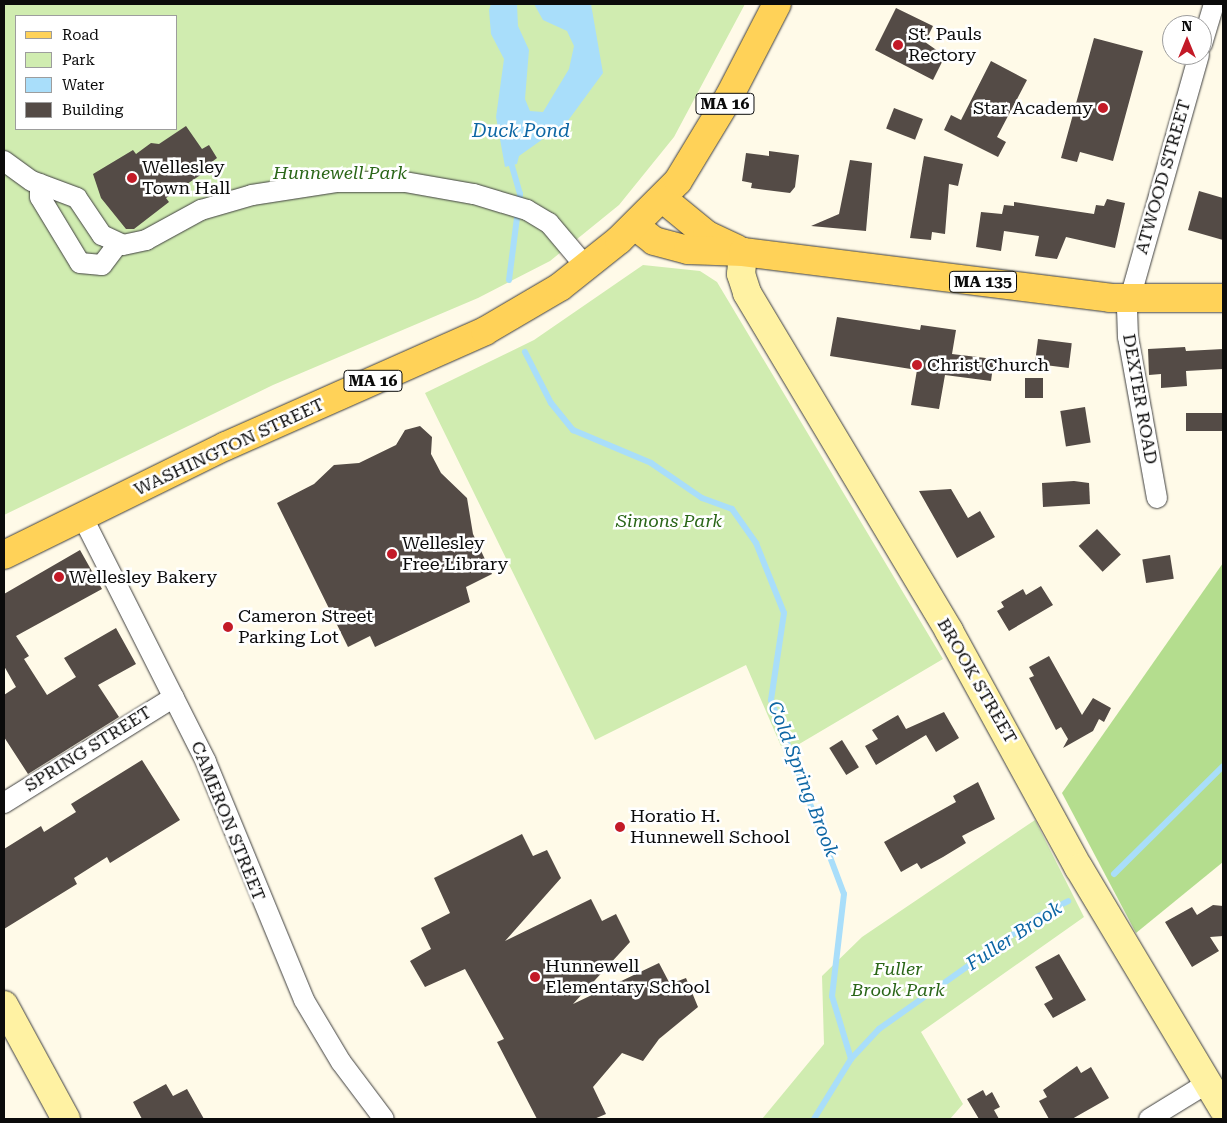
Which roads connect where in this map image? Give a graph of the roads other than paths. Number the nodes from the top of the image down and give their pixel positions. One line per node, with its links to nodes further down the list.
1 (776, 4): 5 (main road, WASHINGTON STREET / MA 16)
2 (1196, 65): 11 (street, ATWOOD STREET)
3 (4, 161): 4 (street)
4 (40, 184): 7 (street); 7 (street)
5 (662, 198): 6 (main road, WASHINGTON STREET / MA 16); 8 (main road, MA 135)
6 (635, 226): 8 (main road, MA 135); 9 (main road, WASHINGTON STREET / MA 16)
7 (118, 244): 9 (street)
8 (743, 252): 11 (main road, MA 135); 18 (street, BROOK STREET)
9 (586, 267): 13 (main road, WASHINGTON STREET / MA 16)
10 (1223, 298): 11 (main road, MA 135)
11 (1129, 299): 12 (street, DEXTER ROAD)
12 (1157, 498)
13 (82, 516): 14 (main road, WASHINGTON STREET / MA 16); 15 (street, CAMERON STREET)
14 (4, 555)
15 (174, 697): 16 (street, SPRING STREET); 21 (street, CAMERON STREET)
16 (4, 803)
17 (4, 1005): 20 (street)
18 (1206, 1084): 19 (street, BROOK STREET); 22 (street)
19 (1223, 1109)
20 (66, 1119)
21 (384, 1119)
22 (1149, 1119)

